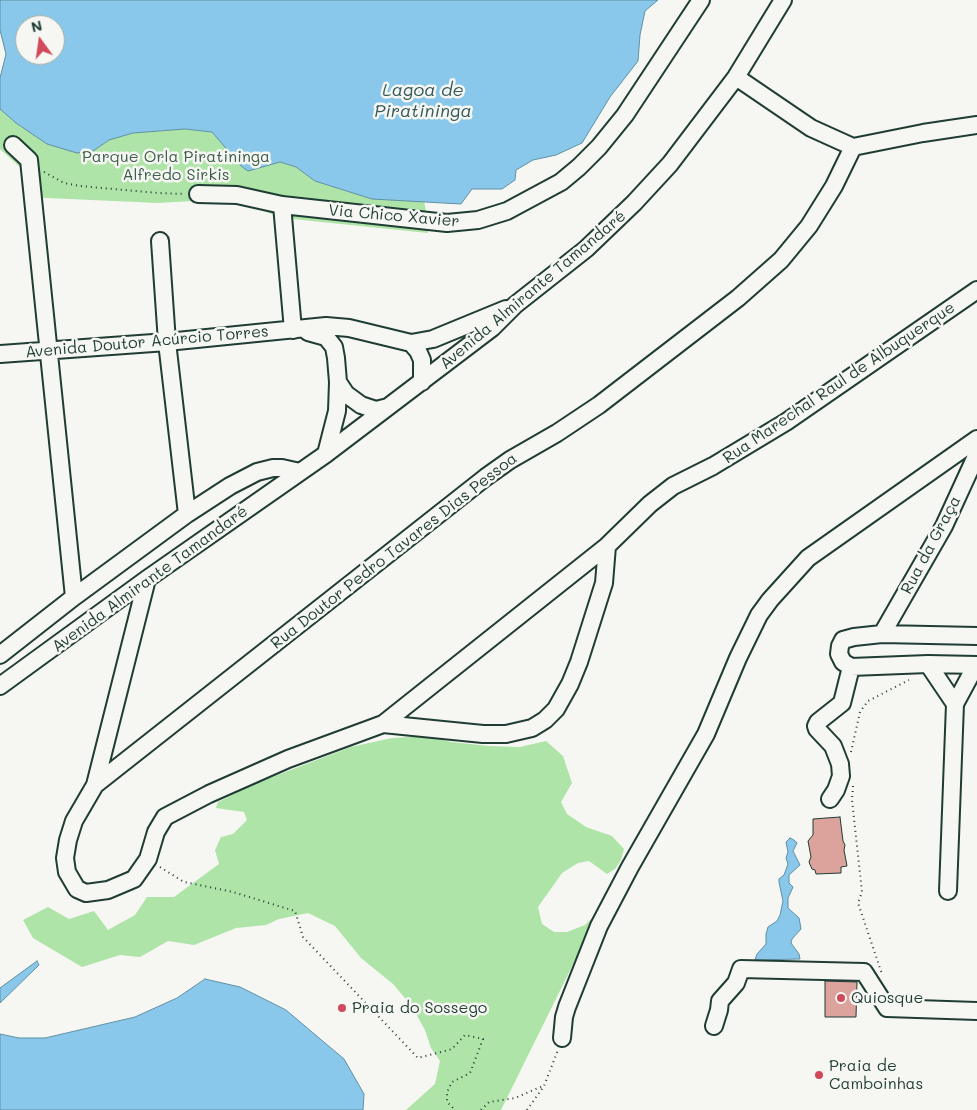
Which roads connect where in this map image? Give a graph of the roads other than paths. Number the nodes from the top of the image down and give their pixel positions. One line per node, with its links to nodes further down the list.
1 (701, 0): 8 (street, Via Chico Xavier)
2 (778, 2): 3 (street, Avenida Almirante Tamandaré)
3 (736, 77): 6 (street); 11 (street, Avenida Almirante Tamandaré)
4 (977, 125): 6 (street)
5 (13, 145): 16 (street)
6 (853, 146): 39 (street, Rua Doutor Pedro Tavares Dias Pessoa)
7 (198, 194): 8 (street, Via Chico Xavier)
8 (282, 205): 12 (street)
9 (160, 241): 14 (street)
10 (977, 290): 27 (street, Rua Marechal Raul de Albuquerque)
11 (514, 304): 15 (street, Avenida Doutor Acúrcio Torres); 20 (street, Avenida Almirante Tamandaré)
12 (293, 330): 13 (street, Avenida Doutor Acúrcio Torres); 14 (street, Avenida Doutor Acúrcio Torres); 18 (street, Avenida Doutor Acúrcio Torres)
13 (369, 332): 15 (street, Avenida Doutor Acúrcio Torres); 18 (street)
14 (167, 342): 16 (street, Avenida Doutor Acúrcio Torres); 26 (street)
15 (411, 343): 20 (street)
16 (48, 352): 17 (street, Avenida Doutor Acúrcio Torres); 29 (street)
17 (0, 354)
18 (336, 358): 19 (street, Avenida Doutor Acúrcio Torres)
19 (338, 382): 21 (street); 23 (street, Avenida Doutor Acúrcio Torres)
20 (422, 382): 21 (street, Avenida Almirante Tamandaré)
21 (388, 407): 23 (street, Avenida Almirante Tamandaré)
22 (977, 439): 44 (street)
23 (326, 454): 25 (street, Avenida Almirante Tamandaré)
24 (977, 454): 30 (street, Rua da Graça)
25 (300, 472): 26 (street, Avenida Almirante Tamandaré); 28 (street, Avenida Almirante Tamandaré)
26 (187, 514): 29 (street, Avenida Almirante Tamandaré)
27 (607, 546): 38 (street, Rua Marechal Raul de Albuquerque); 38 (street, Rua Marechal Raul de Albuquerque)
28 (147, 579): 36 (street, Avenida Almirante Tamandaré); 39 (street, Rua Marechal Raul de Albuquerque)
29 (74, 597): 32 (street, Avenida Almirante Tamandaré)
30 (882, 634): 31 (street); 34 (street)
31 (977, 636)
32 (0, 656)
33 (977, 665): 35 (street); 37 (street)
34 (851, 666): 35 (street); 40 (street)
35 (929, 666): 37 (street)
36 (0, 686)
37 (954, 704): 41 (street)
38 (383, 724): 39 (street, Rua Marechal Raul de Albuquerque)
39 (95, 785)
40 (830, 799)
41 (948, 891)
42 (977, 1011): 43 (street)
43 (714, 1026)
44 (562, 1038)

